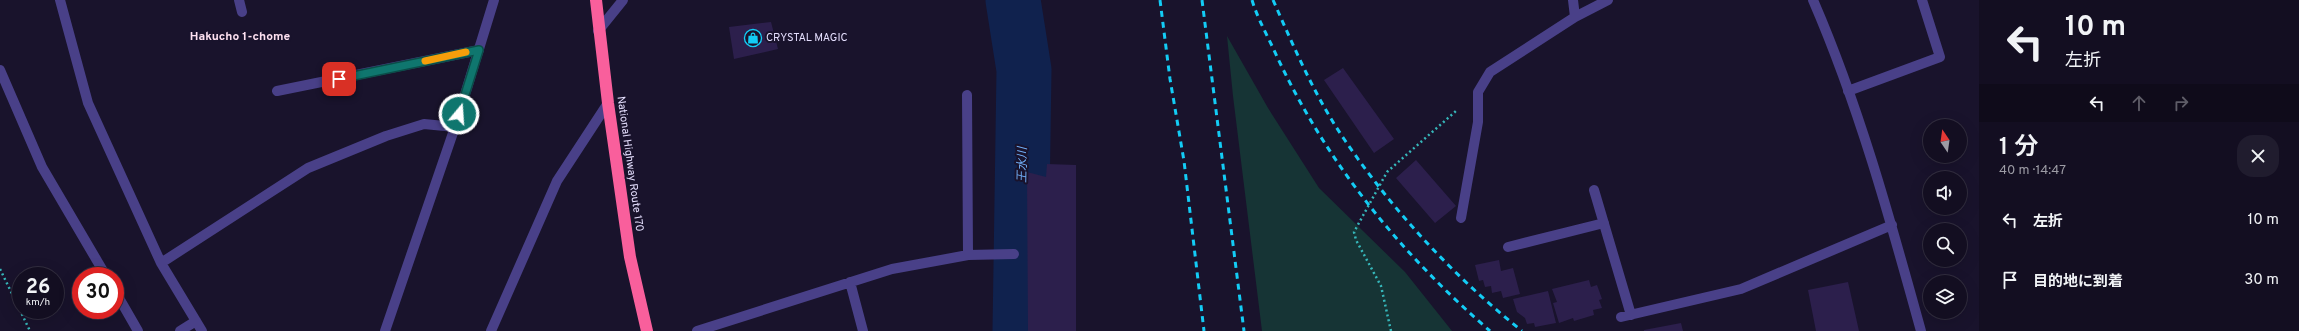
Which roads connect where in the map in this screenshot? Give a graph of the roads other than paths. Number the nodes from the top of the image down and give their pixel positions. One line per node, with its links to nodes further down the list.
1 (60, 0): 27 (street)
2 (239, 0): 10 (street)
3 (494, 0): 13 (street)
4 (596, 0): 12 (highway, National Highway Route 170)
5 (623, 0): 12 (street)
6 (1573, 0): 11 (street)
7 (1608, 0): 11 (street)
8 (1813, 0): 15 (street)
9 (1922, 0): 15 (street)
10 (242, 12)
11 (1575, 17): 21 (street)
12 (598, 31): 18 (highway, National Highway Route 170)
13 (479, 50): 16 (street); 19 (street)
14 (0, 70): 28 (street)
15 (1848, 91): 23 (street)
16 (277, 92)
17 (966, 95): 26 (street)
18 (608, 103): 36 (street); 37 (highway, National Highway Route 170)
19 (455, 127): 27 (street); 35 (street)
20 (1594, 190): 22 (street)
21 (1461, 218)
22 (1604, 223): 23 (street); 24 (street)
23 (1892, 225): 40 (street)
24 (1508, 247)
25 (1014, 254): 26 (street)
26 (968, 255): 29 (street)
27 (161, 263): 31 (street)
28 (101, 267)
29 (850, 282): 38 (street); 39 (street)
30 (124, 307): 32 (street)
31 (196, 322): 33 (street); 34 (street)
32 (138, 331)
33 (180, 331)
34 (202, 331)
35 (385, 331)
36 (491, 331)
37 (647, 331)
38 (697, 331)
39 (863, 331)
40 (1921, 331)

